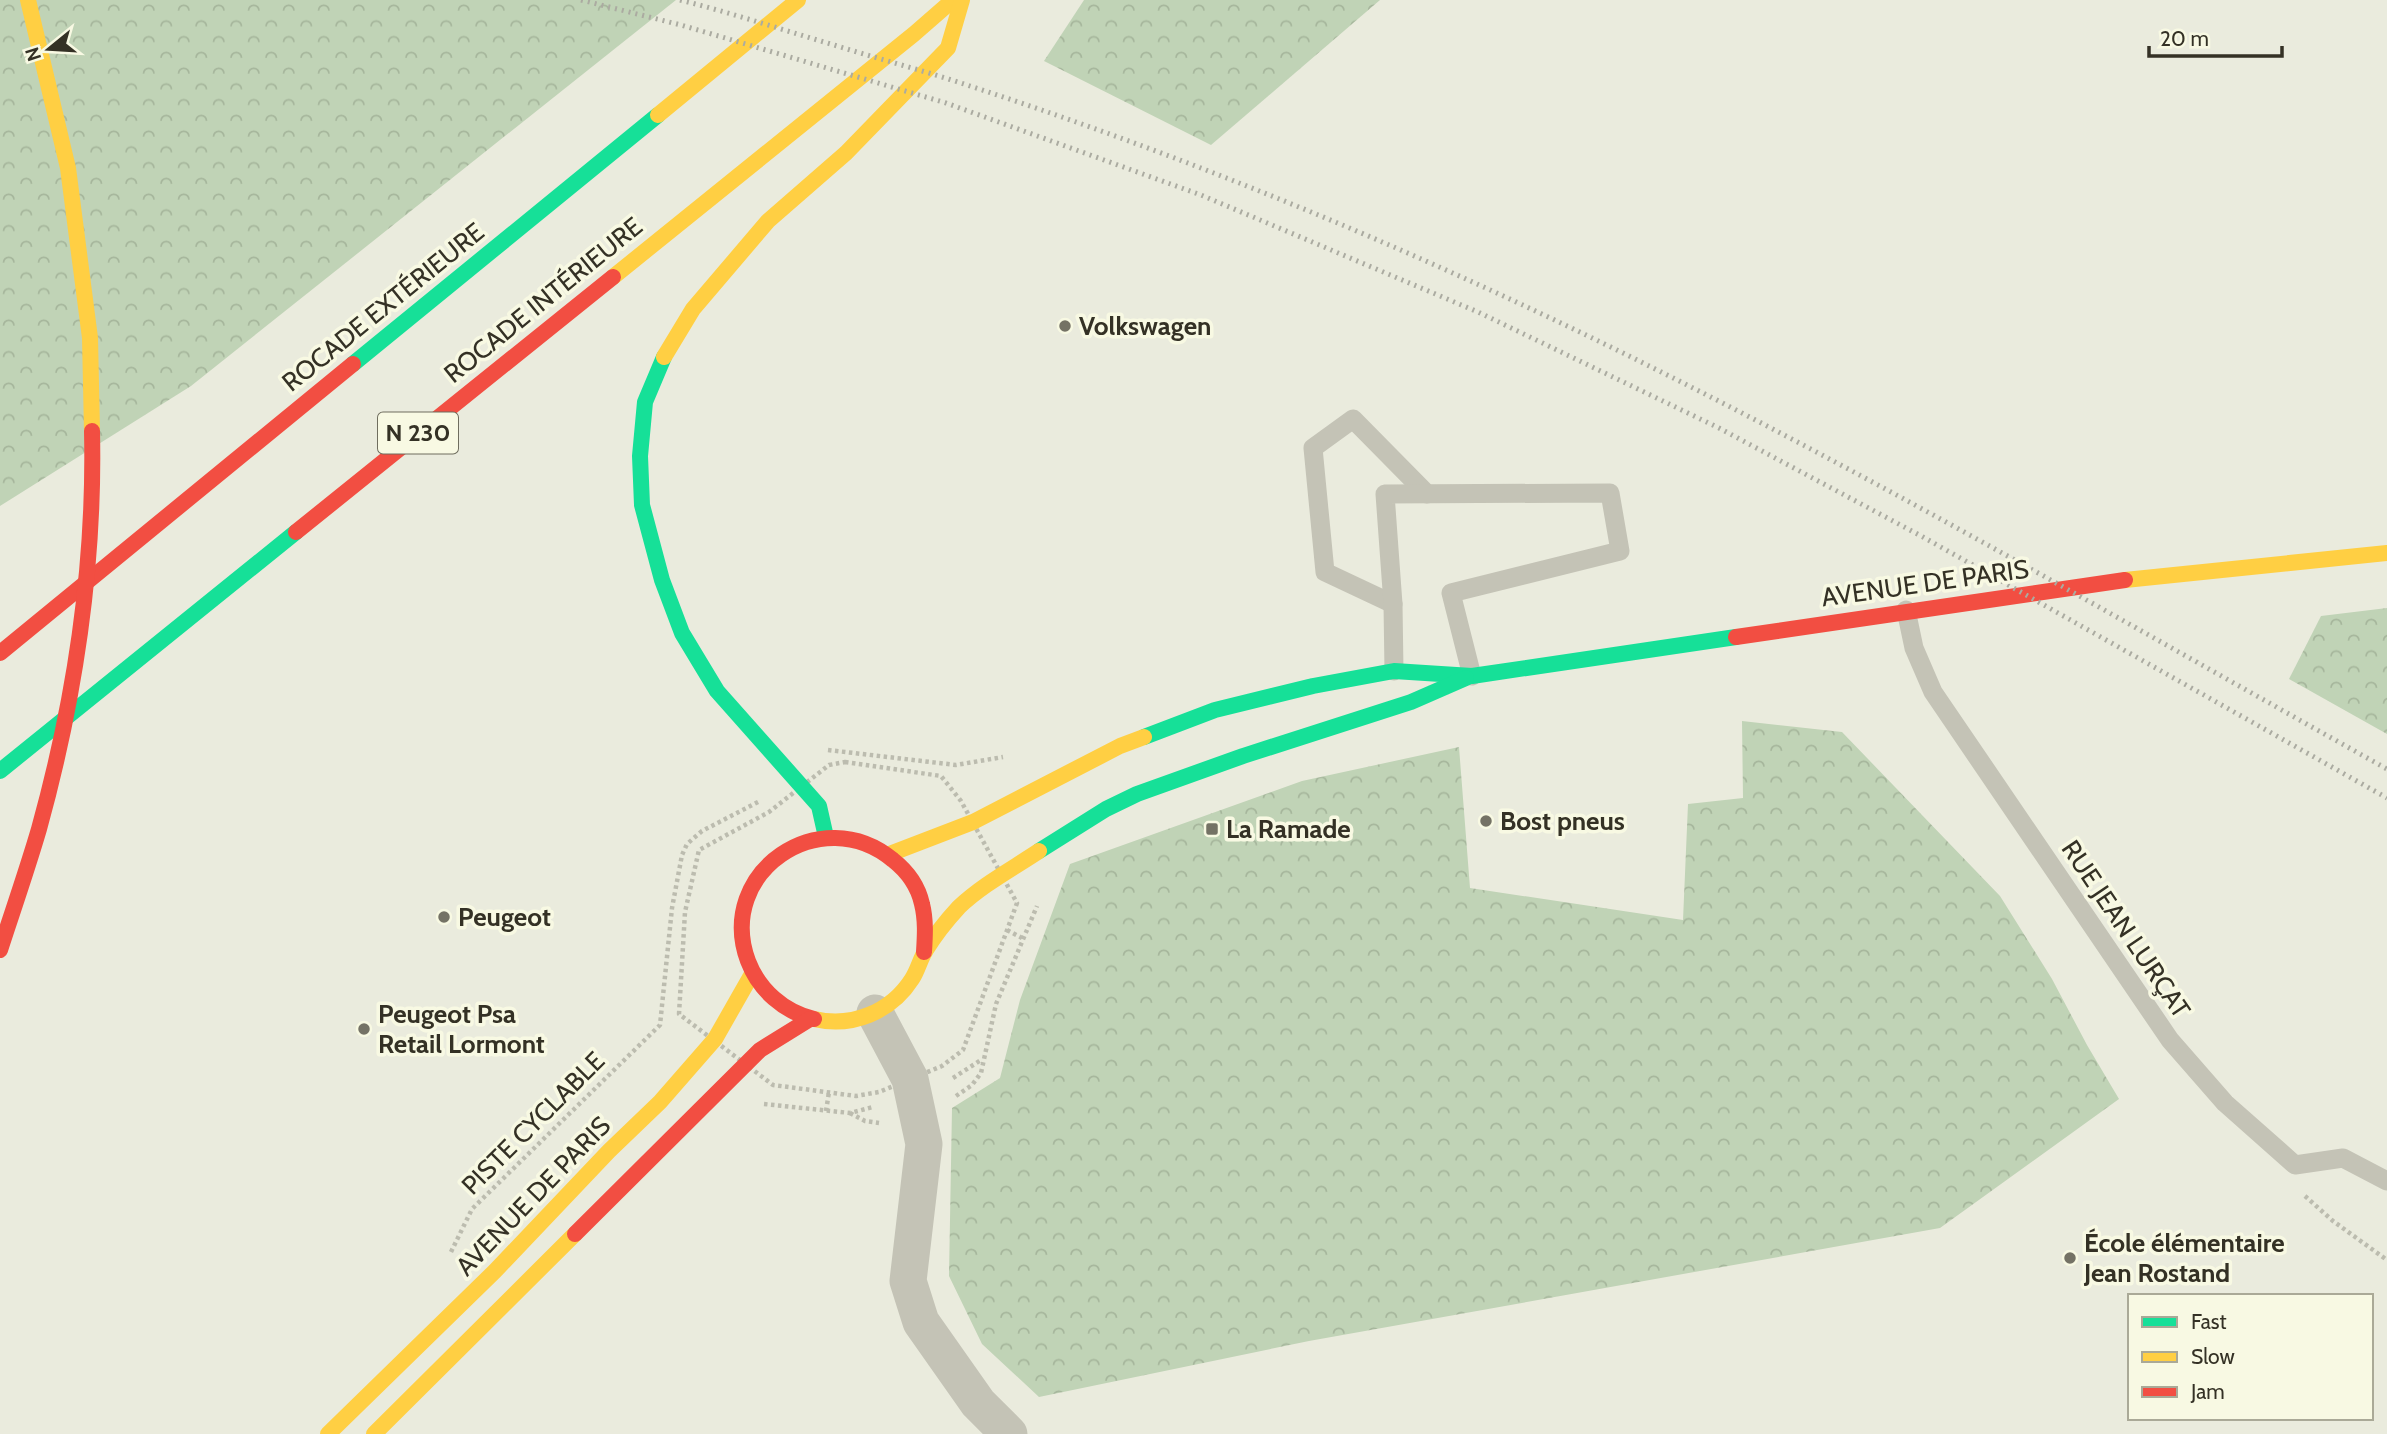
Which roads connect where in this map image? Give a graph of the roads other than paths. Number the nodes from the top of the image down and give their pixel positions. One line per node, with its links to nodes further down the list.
1 (953, 0): 12 (main road, ROCADE INTÉRIEURE / N 230)
2 (962, 0): 13 (main road)
3 (797, 1): 9 (main road, ROCADE EXTÉRIEURE)
4 (29, 3): 15 (main road)
5 (1427, 494): 7 (lane); 7 (lane); 11 (lane)
6 (2387, 553): 8 (main road, AVENUE DE PARIS)
7 (1392, 604): 10 (lane)
8 (1906, 610): 11 (main road, AVENUE DE PARIS); 20 (lane, RUE JEAN LURÇAT)
9 (0, 653)
10 (1394, 671): 11 (main road); 14 (main road)
11 (1472, 676): 16 (main road)
12 (0, 771)
13 (826, 837): 14 (main road); 17 (main road)
14 (887, 855): 16 (main road)
15 (0, 950)
16 (924, 953): 18 (main road)
17 (752, 974): 19 (main road); 21 (main road, AVENUE DE PARIS)
18 (875, 1013): 19 (main road); 23 (street)
19 (810, 1019): 22 (main road)
20 (2387, 1181)
21 (328, 1434)
22 (374, 1434)
23 (1009, 1434)

